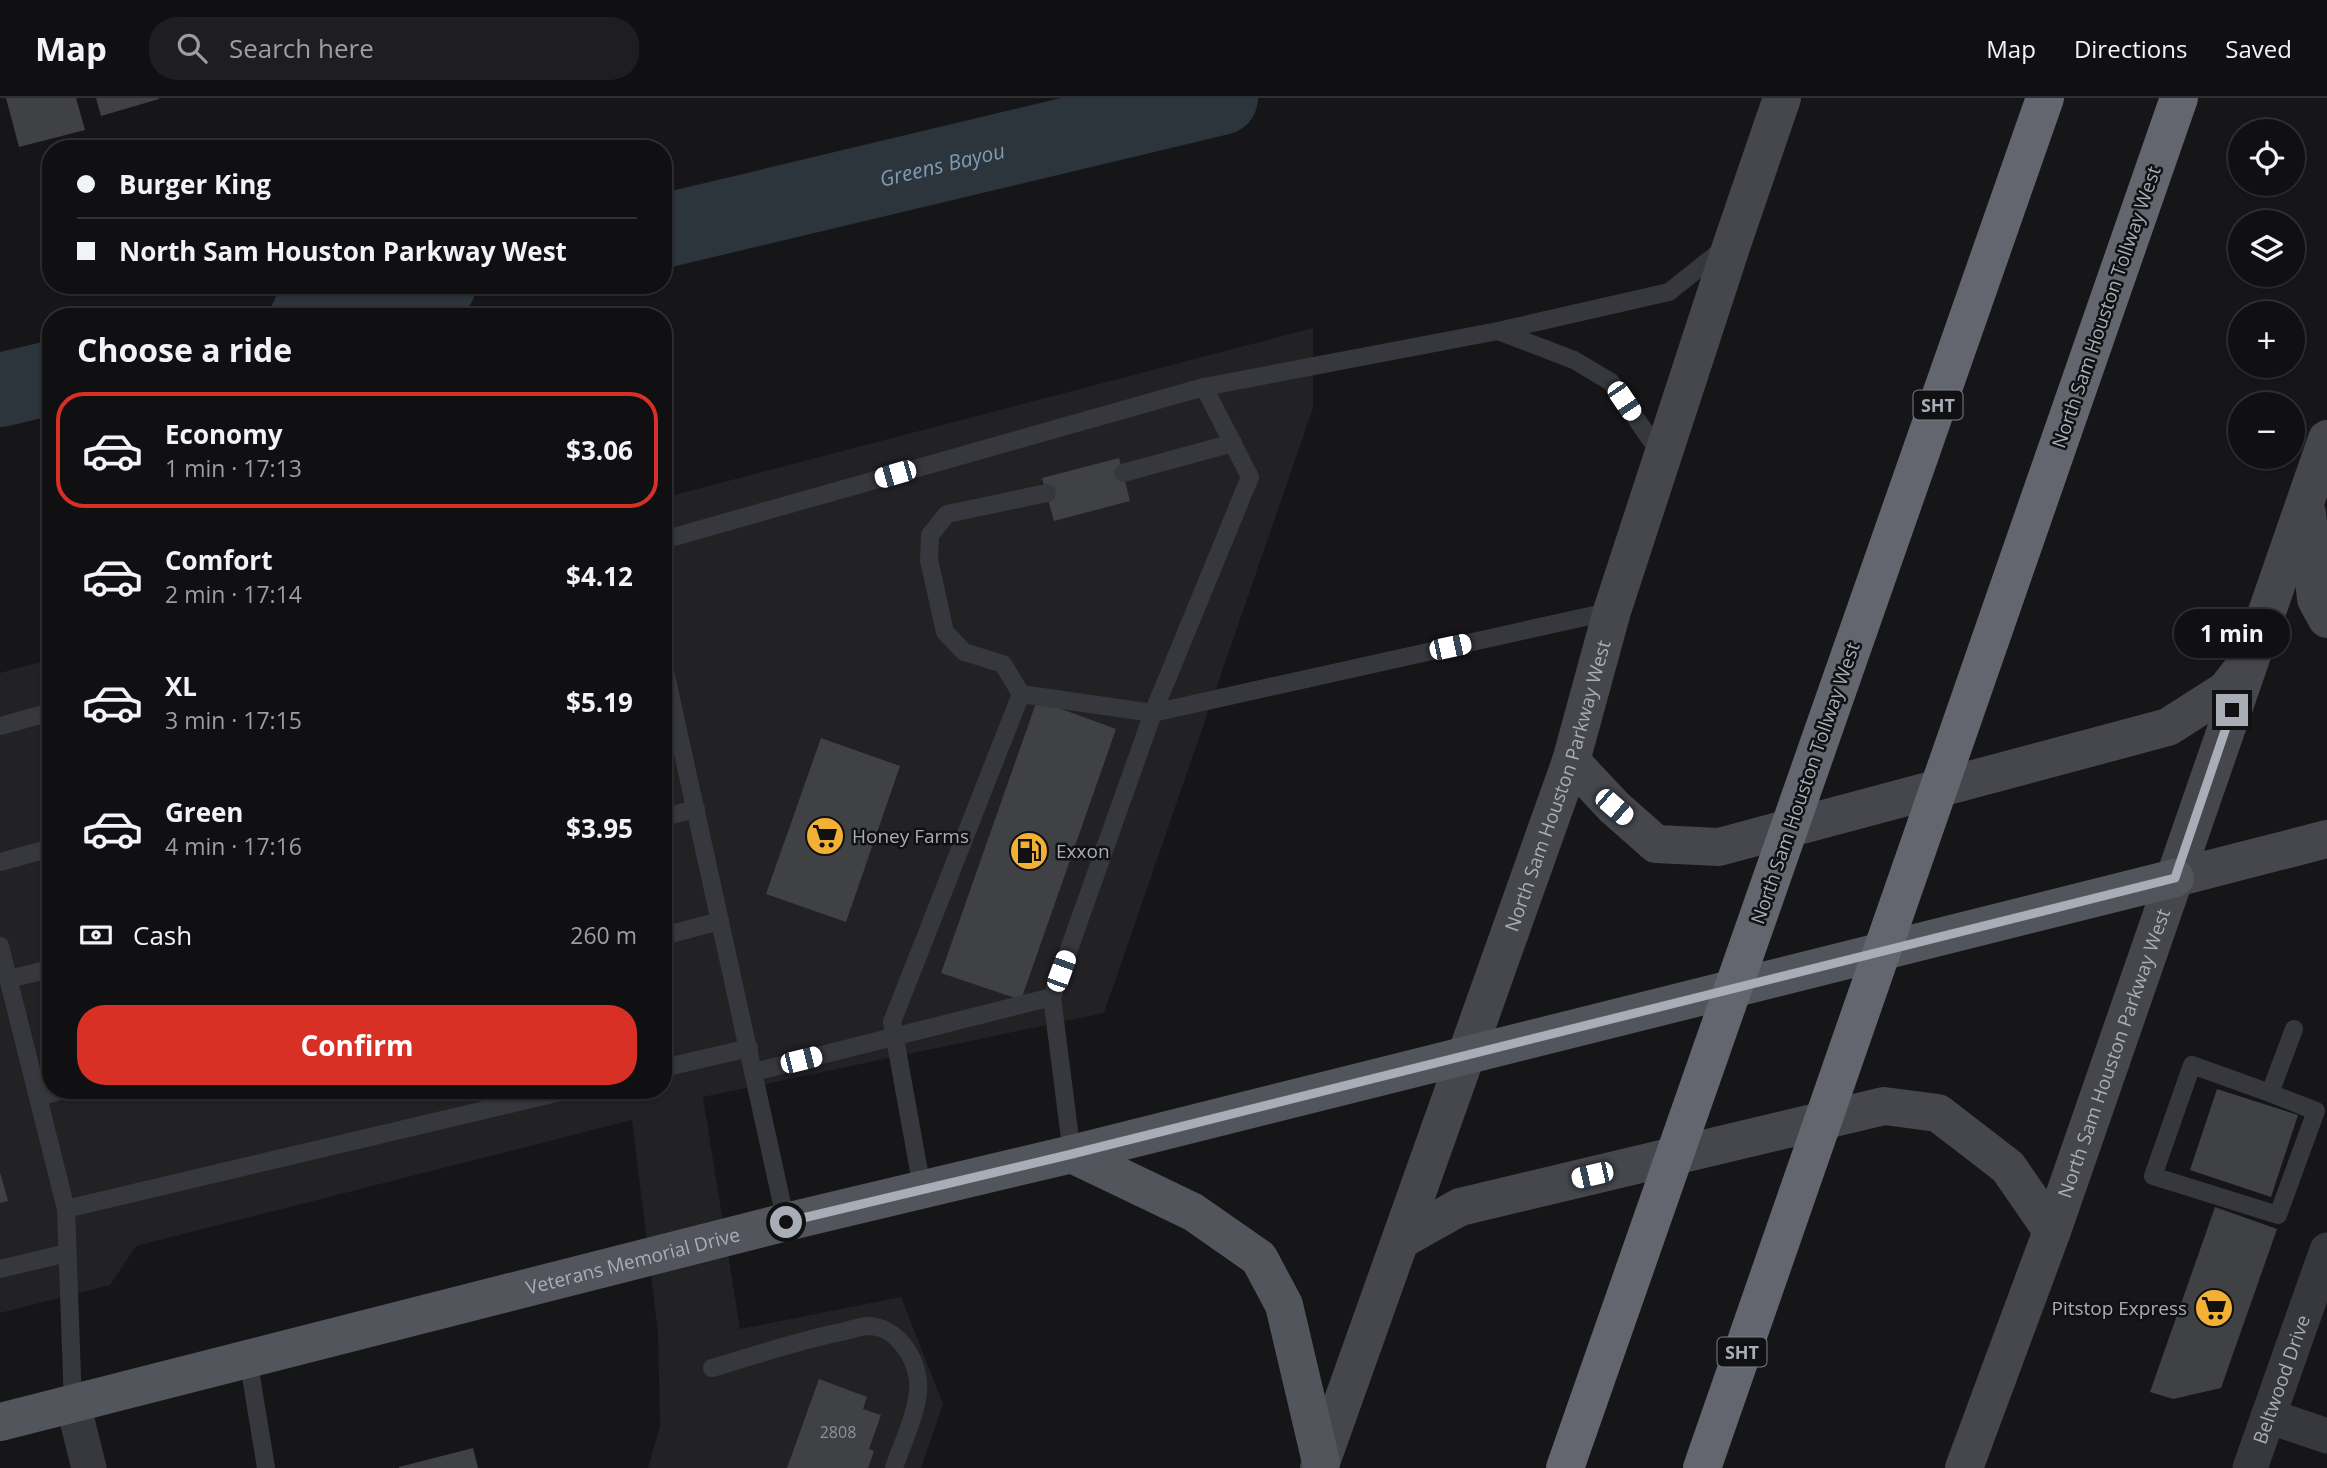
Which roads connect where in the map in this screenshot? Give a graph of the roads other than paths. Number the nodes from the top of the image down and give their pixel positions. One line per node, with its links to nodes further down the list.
1 (1782, 98): 4 (main road, North Sam Houston Parkway West)
2 (2179, 98): 65 (highway, North Sam Houston Tollway West / SHT)
3 (2043, 104): 64 (highway, North Sam Houston Tollway West / SHT)
4 (1733, 240): 5 (lane); 9 (main road, North Sam Houston Parkway West)
5 (1498, 331): 6 (lane); 9 (lane)
6 (1204, 387): 8 (lane); 13 (lane)
7 (2327, 439): 12 (main road, North Sam Houston Parkway West)
8 (1233, 443): 10 (lane); 19 (lane)
9 (1663, 458): 14 (main road, North Sam Houston Parkway West)
10 (1123, 473)
11 (1046, 493): 17 (lane)
12 (2306, 500): 15 (main road); 16 (main road, North Sam Houston Parkway West)
13 (672, 537)
14 (1612, 611): 19 (lane); 22 (main road, North Sam Houston Parkway West)
15 (2327, 619)
16 (2250, 659): 22 (main road); 28 (main road, North Sam Houston Parkway West)
17 (1021, 694): 19 (lane); 36 (lane)
18 (672, 708): 23 (lane)
19 (1153, 713): 34 (lane)
20 (42, 714): 21 (lane)
21 (0, 726)
22 (1571, 761): 38 (main road, North Sam Houston Parkway West)
23 (696, 809): 24 (lane); 29 (lane)
24 (672, 815)
25 (2327, 839): 28 (main road, Veterans Memorial Drive)
26 (42, 850): 27 (lane)
27 (0, 862)
28 (2175, 878): 38 (main road, Veterans Memorial Drive); 49 (main road, North Sam Houston Parkway West)
29 (720, 921): 30 (lane); 37 (lane)
30 (672, 934)
31 (0, 946): 33 (lane)
32 (42, 971): 33 (lane)
33 (8, 979): 43 (lane)
34 (1052, 997): 36 (lane); 45 (lane)
35 (2294, 1029): 41 (lane)
36 (896, 1038): 40 (lane); 46 (lane)
37 (749, 1048): 39 (lane); 40 (lane)
38 (1466, 1056): 45 (main road, Veterans Memorial Drive); 50 (main road, North Sam Houston Parkway West)
39 (672, 1066)
40 (754, 1072): 48 (lane)
41 (2270, 1093): 41 (lane)
42 (42, 1096): 43 (lane)
43 (38, 1097): 47 (lane)
44 (531, 1099): 47 (lane)
45 (1072, 1154): 46 (main road, Veterans Memorial Drive); 60 (main road)
46 (922, 1188): 48 (main road, Veterans Memorial Drive)
47 (66, 1209): 52 (lane)
48 (786, 1222): 54 (main road, Veterans Memorial Drive)
49 (2052, 1231): 50 (main road); 66 (main road, North Sam Houston Parkway West)
50 (1401, 1240): 60 (main road, North Sam Houston Parkway West)
51 (2327, 1250): 57 (street, Beltwood Drive)
52 (67, 1253): 53 (lane); 56 (lane)
53 (0, 1269)
54 (248, 1358): 56 (main road, Veterans Memorial Drive); 62 (lane)
55 (712, 1368): 63 (lane)
56 (73, 1404): 58 (main road, Veterans Memorial Drive); 61 (street)
57 (2268, 1416): 59 (street); 67 (street, Beltwood Drive)
58 (0, 1422)
59 (2327, 1436)
60 (1320, 1465)
61 (89, 1468)
62 (266, 1468)
63 (894, 1468)
64 (1565, 1468)
65 (1702, 1468)
66 (1964, 1468)
67 (2250, 1468)

